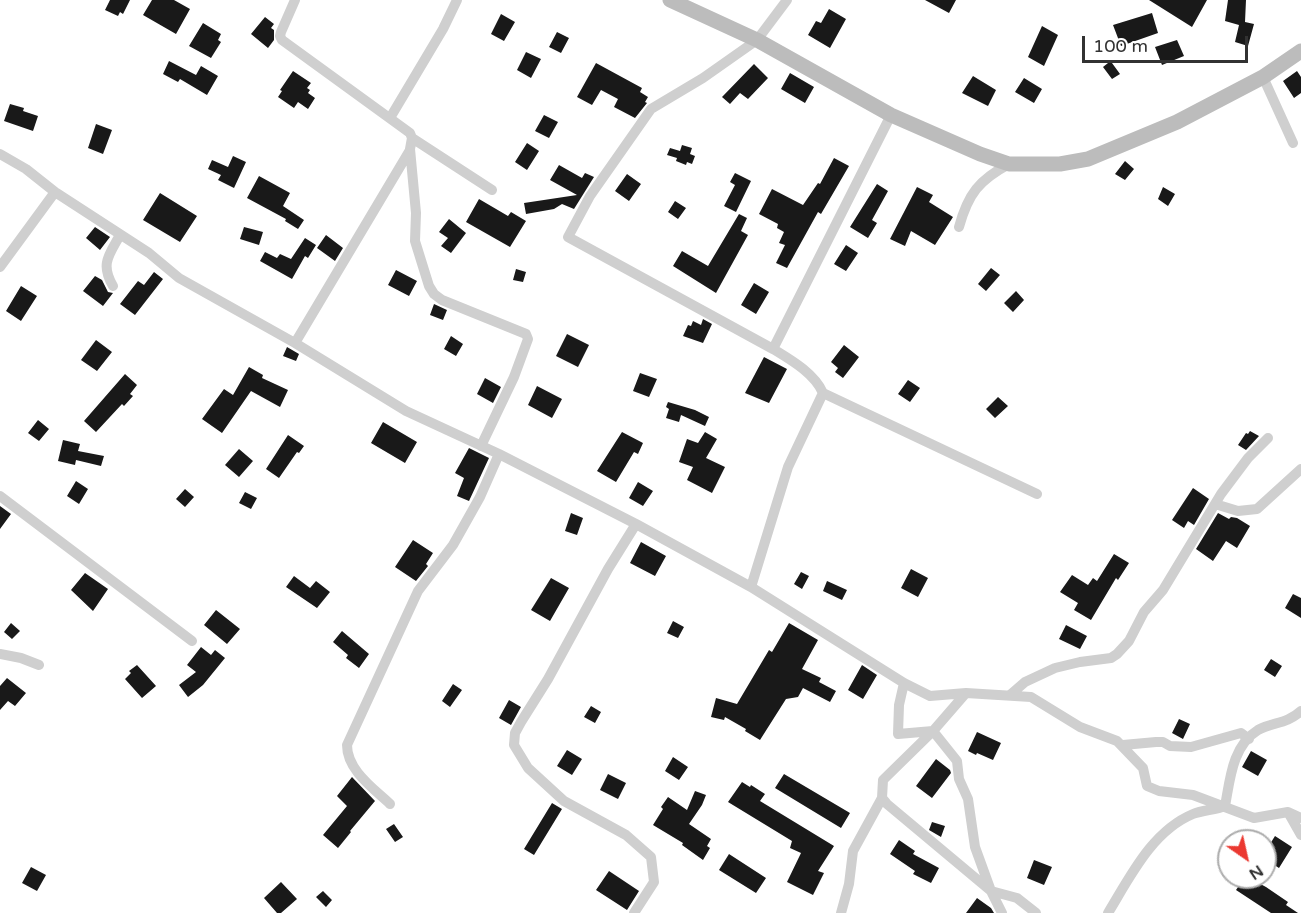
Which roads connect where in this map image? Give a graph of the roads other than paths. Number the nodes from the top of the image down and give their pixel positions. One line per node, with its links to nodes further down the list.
1 (295, 0): 9 (street)
2 (457, 0): 9 (street)
3 (670, 0): 5 (main road)
4 (787, 0): 5 (street)
5 (757, 40): 8 (main road); 22 (street)
6 (1301, 51): 7 (main road)
7 (1263, 77): 10 (street); 13 (main road)
8 (891, 115): 13 (main road); 22 (street)
9 (390, 118): 11 (street)
10 (1293, 143)
11 (411, 144): 14 (street); 21 (street); 25 (street)
12 (0, 154): 15 (street)
13 (1009, 164): 16 (street)
14 (492, 190)
15 (54, 192): 17 (street); 18 (street)
16 (959, 227)
17 (120, 235): 20 (street); 21 (street)
18 (4, 254): 19 (street)
19 (0, 267)
20 (113, 286)
21 (295, 343): 25 (street)
22 (772, 349): 23 (street)
23 (823, 393): 28 (street); 32 (street)
24 (1268, 438): 30 (street)
25 (481, 446): 26 (street)
26 (499, 454): 31 (street); 44 (street)
27 (1301, 469): 30 (street)
28 (1037, 494)
29 (0, 496): 33 (street)
30 (1215, 504): 38 (street)
31 (636, 524): 32 (street); 50 (street)
32 (751, 587): 36 (street)
33 (192, 641)
34 (0, 654): 35 (street)
35 (39, 665)
36 (904, 683): 37 (street); 40 (street)
37 (966, 693): 38 (street); 40 (street)
38 (1010, 695): 42 (street)
39 (1301, 711): 41 (street)
40 (933, 731): 43 (street); 49 (street)
41 (1249, 739): 42 (street); 45 (street)
42 (1123, 745): 45 (street)
43 (882, 798): 49 (street); 51 (street)
44 (390, 804)
45 (1225, 806): 46 (street); 54 (street)
46 (1288, 812): 47 (street); 48 (street)
47 (1301, 818)
48 (1301, 835)
49 (991, 891): 52 (street); 53 (street)
50 (634, 913)
51 (841, 913)
52 (1002, 913)
53 (1036, 913)
54 (1108, 913)

